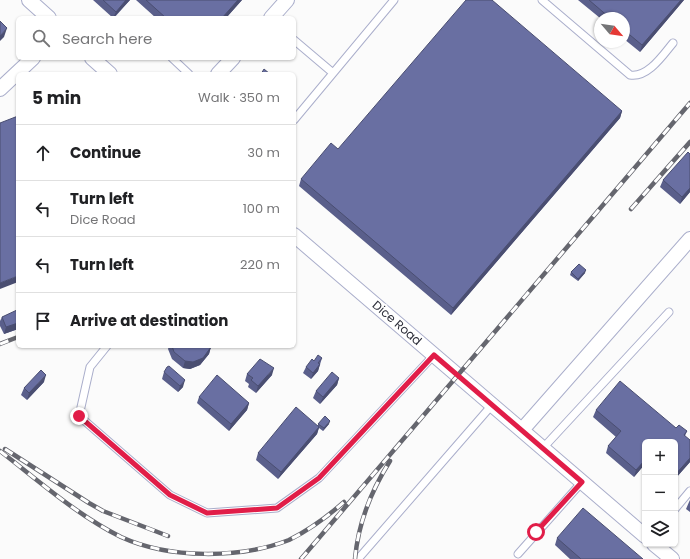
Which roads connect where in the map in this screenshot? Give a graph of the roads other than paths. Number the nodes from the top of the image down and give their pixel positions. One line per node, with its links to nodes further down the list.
1 (29, 0): 5 (street)
2 (287, 0): 6 (street)
3 (394, 0): 15 (lane)
4 (542, 0): 8 (lane)
5 (47, 16)
6 (273, 16)
7 (296, 42): 15 (lane)
8 (673, 43)
9 (31, 60): 12 (street)
10 (174, 60): 13 (lane)
11 (231, 60): 14 (street)
12 (18, 72)
13 (187, 72)
14 (220, 72)
15 (333, 73): 18 (lane)
16 (16, 74): 17 (street)
17 (0, 89)
18 (296, 118)
19 (296, 237): 23 (street, Dice Road)
20 (690, 239): 25 (street)
21 (669, 312): 26 (lane)
22 (106, 348): 23 (lane)
23 (434, 355): 24 (street, Dice Road)
24 (492, 405): 25 (street, Dice Road); 33 (lane)
25 (522, 430): 26 (street, Dice Road)
26 (542, 448): 27 (street, Dice Road)
27 (582, 482): 30 (street, Dice Road); 32 (lane)
28 (690, 491): 29 (lane)
29 (678, 505)
30 (642, 533)
31 (658, 547): 34 (street)
32 (518, 554)
33 (358, 559)
34 (672, 559)

